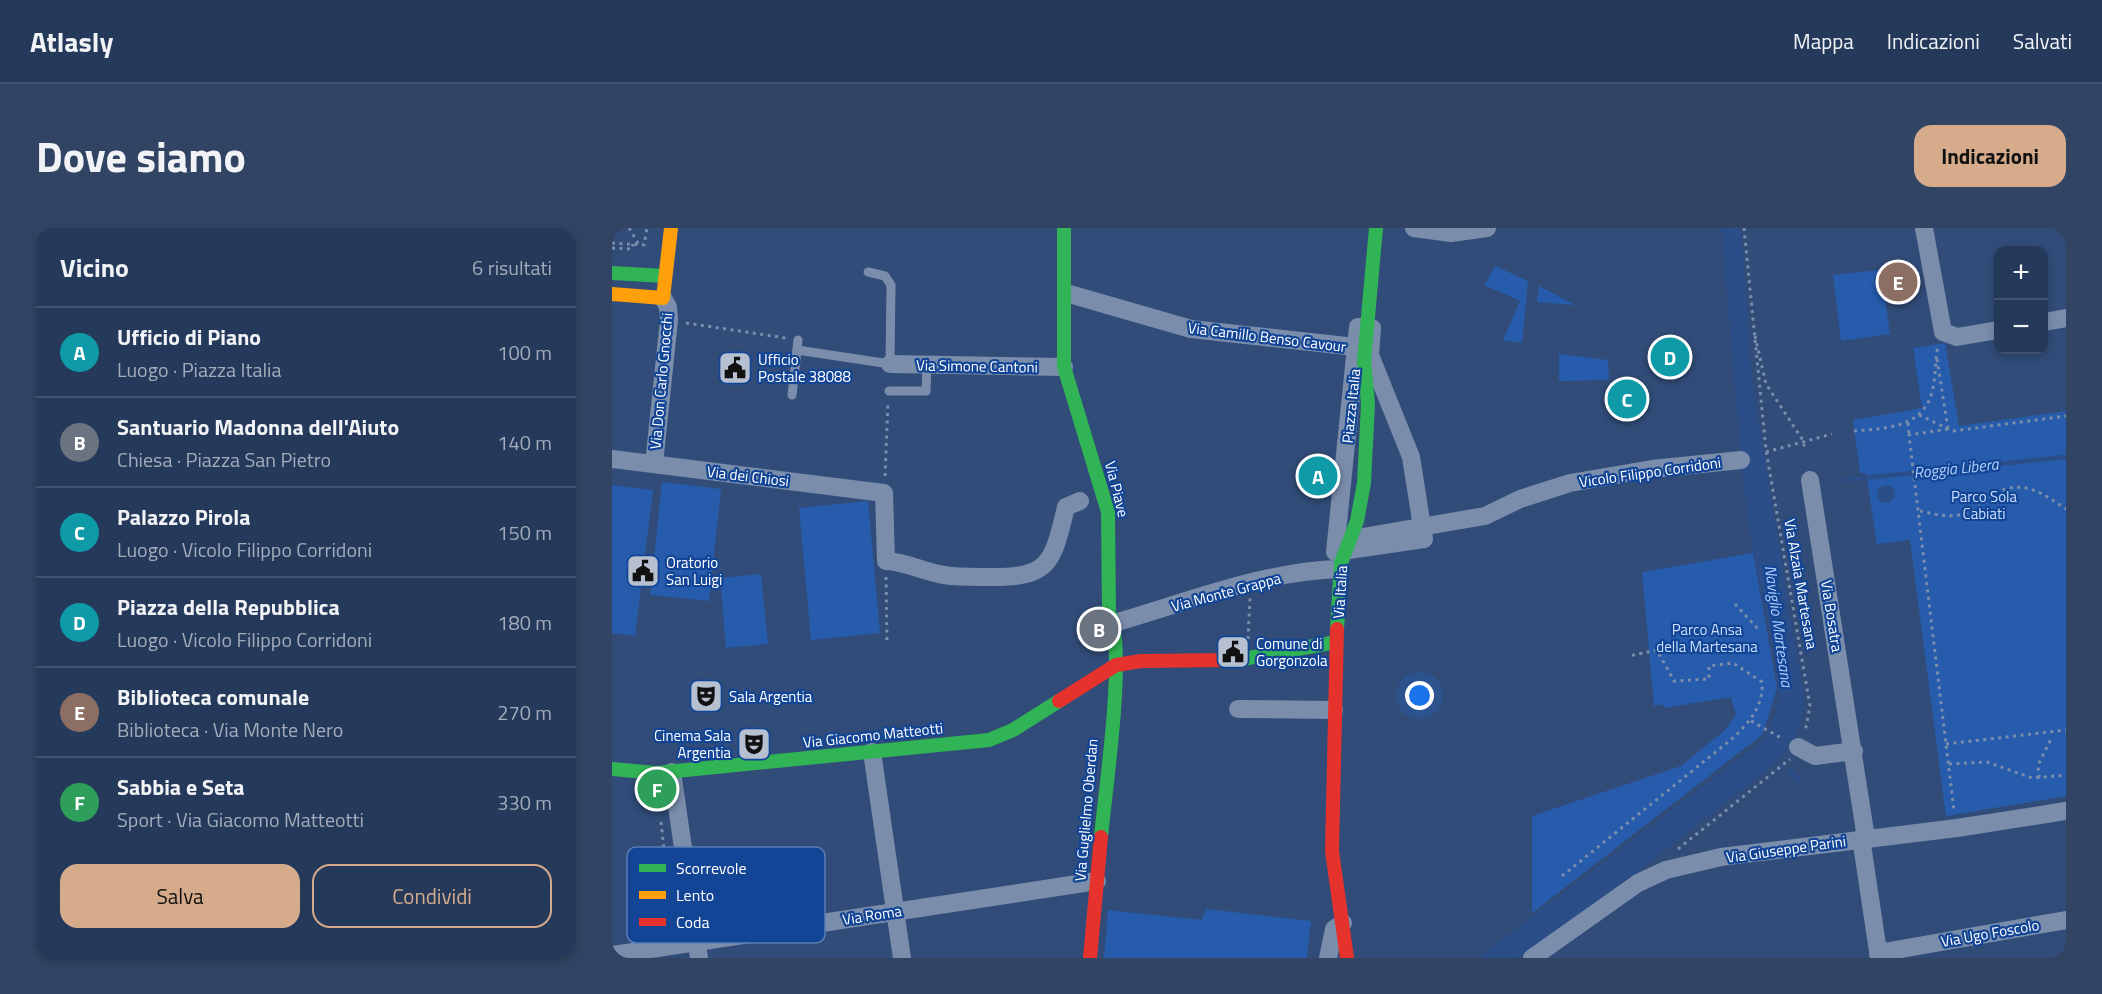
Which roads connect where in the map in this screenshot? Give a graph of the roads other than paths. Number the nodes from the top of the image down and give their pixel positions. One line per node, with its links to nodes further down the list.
1 (671, 228): 9 (street, Via Don Carlo Gnocchi)
2 (1376, 228): 15 (street)
3 (1414, 228): 5 (street)
4 (1924, 228): 16 (street)
5 (1485, 229)
6 (1064, 234): 10 (street, Via Piave)
7 (868, 272): 18 (lane)
8 (612, 273): 9 (street)
9 (665, 276): 12 (street, Via Don Carlo Gnocchi)
10 (1066, 293): 17 (street, Via Camillo Benso Cavour); 20 (street, Via Piave)
11 (612, 294): 12 (street)
12 (663, 298): 25 (street, Via Don Carlo Gnocchi)
13 (2066, 318): 14 (street)
14 (2048, 321)
15 (1368, 328): 17 (street, Piazza Italia); 28 (street, Piazza Italia)
16 (1994, 331)
17 (1361, 347): 29 (street, Piazza Italia)
18 (890, 364): 19 (street, Via Simone Cantoni); 22 (lane)
19 (927, 365): 20 (street, Via Simone Cantoni); 21 (lane)
20 (1064, 367): 27 (street, Via Piave)
21 (889, 391)
22 (792, 395)
23 (612, 459): 25 (street, Via dei Chiosi)
24 (1741, 460): 28 (street, Vicolo Filippo Corridoni)
25 (654, 464): 27 (street, Via dei Chiosi)
26 (1810, 480): 37 (street, Via Bosatra)
27 (1093, 498): 31 (street, Via Piave)
28 (1421, 525): 29 (street, Vicolo Filippo Corridoni)
29 (1348, 545): 30 (street, Via Italia)
30 (1340, 569): 31 (street, Via Monte Grappa); 32 (street, Via Italia)
31 (1114, 623): 33 (street, Via Piave)
32 (1336, 642): 33 (street); 35 (street, Via Italia)
33 (1116, 665): 38 (street, Via Giacomo Matteotti); 44 (street, Via Guglielmo Oberdan)
34 (1238, 709): 35 (street)
35 (1334, 710): 47 (street, Via Italia)
36 (1798, 747): 37 (street)
37 (1854, 751): 42 (street, Via Bosatra)
38 (872, 752): 40 (street, Via Giacomo Matteotti); 45 (street)
39 (612, 770): 40 (street, Via Giacomo Matteotti)
40 (672, 772): 43 (street)
41 (2066, 811): 42 (street, Via Giuseppe Parini)
42 (1864, 838): 52 (street, Via Bosatra); 57 (street, Via Giuseppe Parini)
43 (683, 847)
44 (1097, 881): 45 (street, Via Roma); 54 (street, Via Guglielmo Oberdan)
45 (896, 912): 48 (street, Via Roma); 53 (street)
46 (2066, 920): 52 (street, Via Ugo Foscolo)
47 (1343, 923): 55 (street); 56 (street, Via Italia)
48 (825, 926)
49 (734, 943): 50 (street, Via Roma)
50 (698, 950): 51 (street, Via Roma)
51 (612, 955)
52 (1879, 955)
53 (902, 958)
54 (1089, 958)
55 (1328, 958)
56 (1347, 958)
57 (1532, 958)

